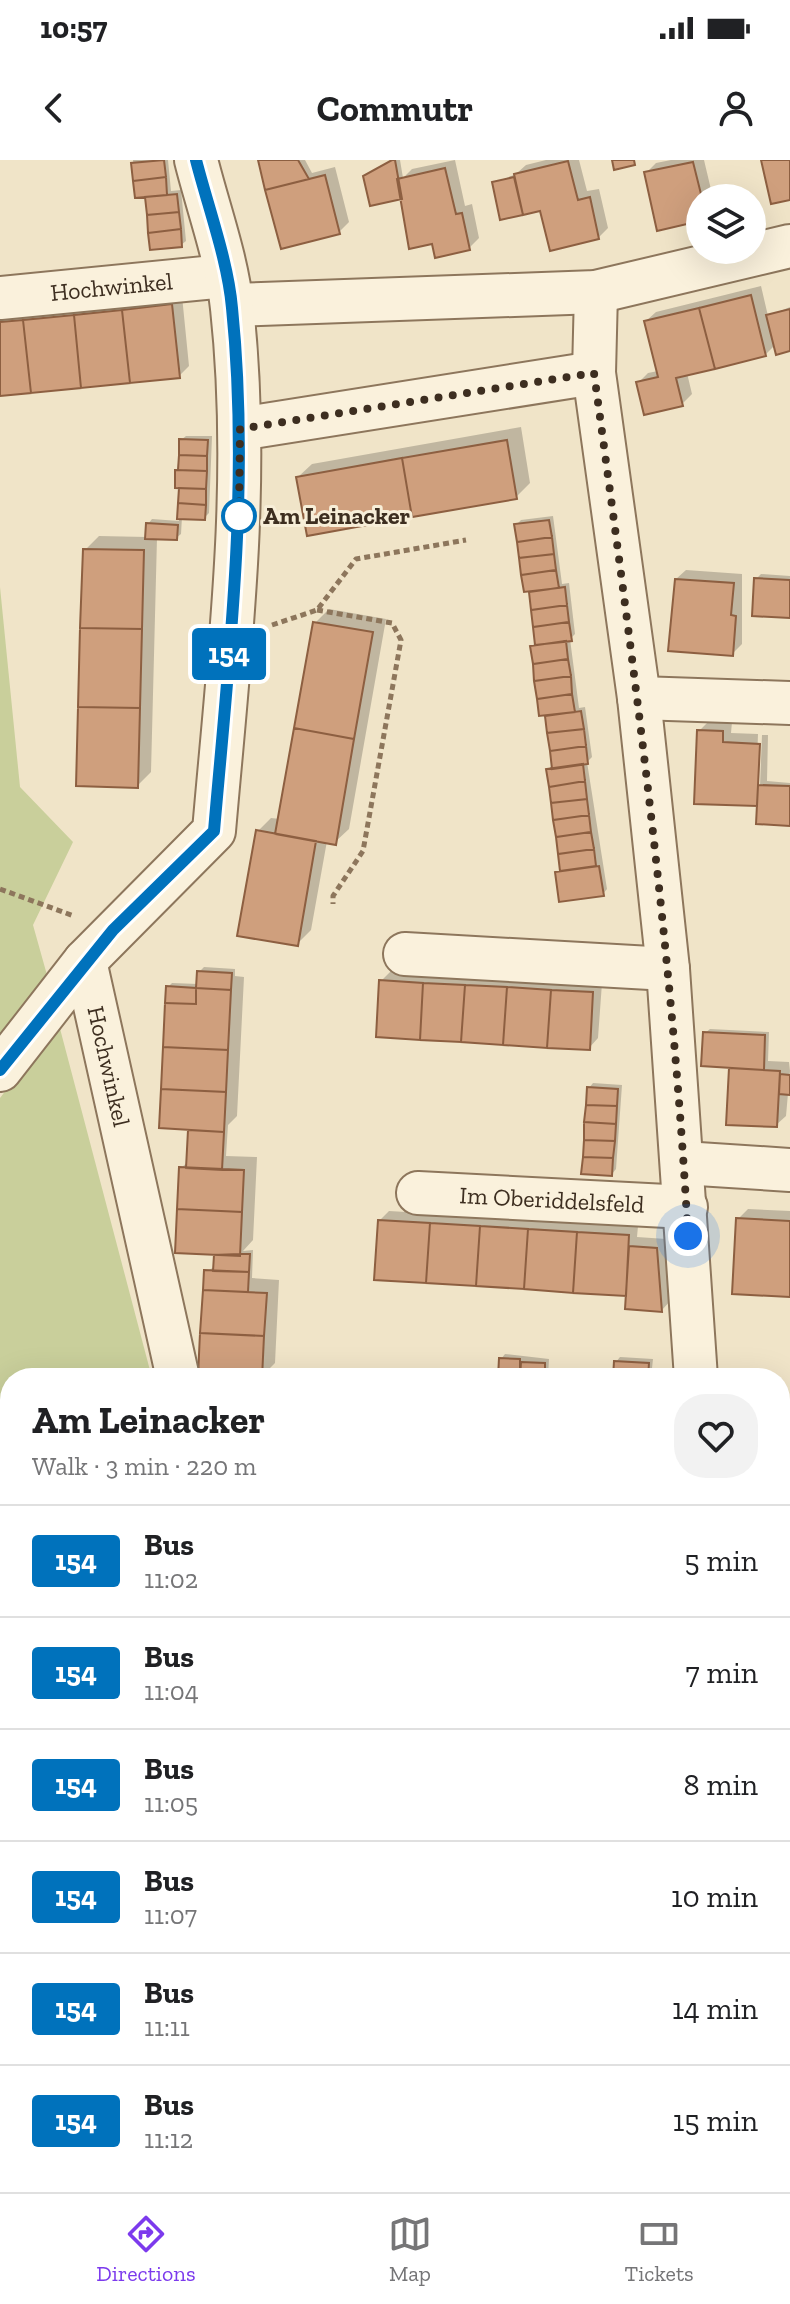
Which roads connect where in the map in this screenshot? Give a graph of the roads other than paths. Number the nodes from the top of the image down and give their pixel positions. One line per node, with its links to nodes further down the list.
1 (196, 160): 3 (street)
2 (790, 246): 4 (street)
3 (228, 290): 4 (street); 5 (street, Hochwinkel); 7 (street)
4 (596, 292): 6 (street)
5 (0, 298)
6 (594, 373): 7 (street); 8 (street)
7 (240, 429): 11 (street)
8 (639, 698): 9 (street); 12 (street)
9 (790, 703)
10 (405, 954): 12 (street)
11 (85, 961): 13 (street); 18 (street, Hochwinkel)
12 (668, 969): 14 (street)
13 (0, 1070)
14 (683, 1163): 15 (street); 17 (street)
15 (790, 1170)
16 (418, 1193): 17 (street, Im Oberiddelsfeld)
17 (686, 1207): 19 (street)
18 (176, 1368)
19 (695, 1368)

